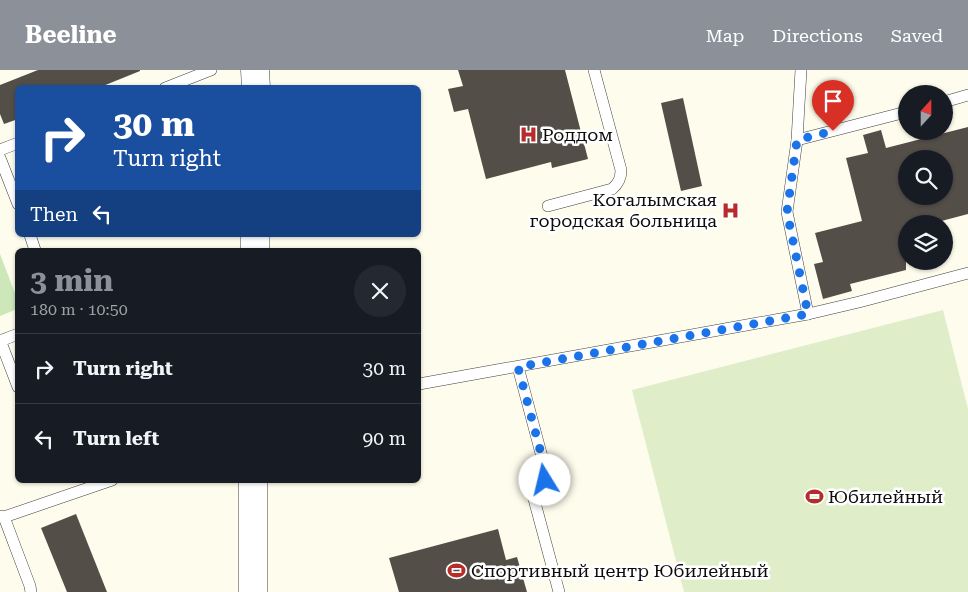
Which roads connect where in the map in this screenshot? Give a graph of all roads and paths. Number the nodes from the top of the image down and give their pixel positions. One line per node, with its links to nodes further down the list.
1 (211, 70): 5 (lane)
2 (256, 70): 6 (street)
3 (594, 70): 15 (lane)
4 (801, 70): 10 (lane)
5 (173, 85)
6 (256, 85)
7 (968, 96): 8 (lane)
8 (953, 100)
9 (898, 114): 10 (lane)
10 (797, 140): 17 (lane)
11 (15, 144): 12 (lane)
12 (0, 150)
13 (0, 158): 14 (lane)
14 (15, 196)
15 (548, 206)
16 (968, 273): 17 (lane)
17 (808, 314): 21 (lane)
18 (15, 335): 19 (lane)
19 (0, 341): 20 (lane)
20 (4, 366): 22 (lane)
21 (518, 367): 23 (lane); 29 (lane)
22 (15, 382)
23 (421, 384)
24 (103, 483): 26 (lane)
25 (254, 483): 28 (street)
26 (2, 517): 27 (lane)
27 (31, 592)
28 (253, 592)
29 (559, 592)

